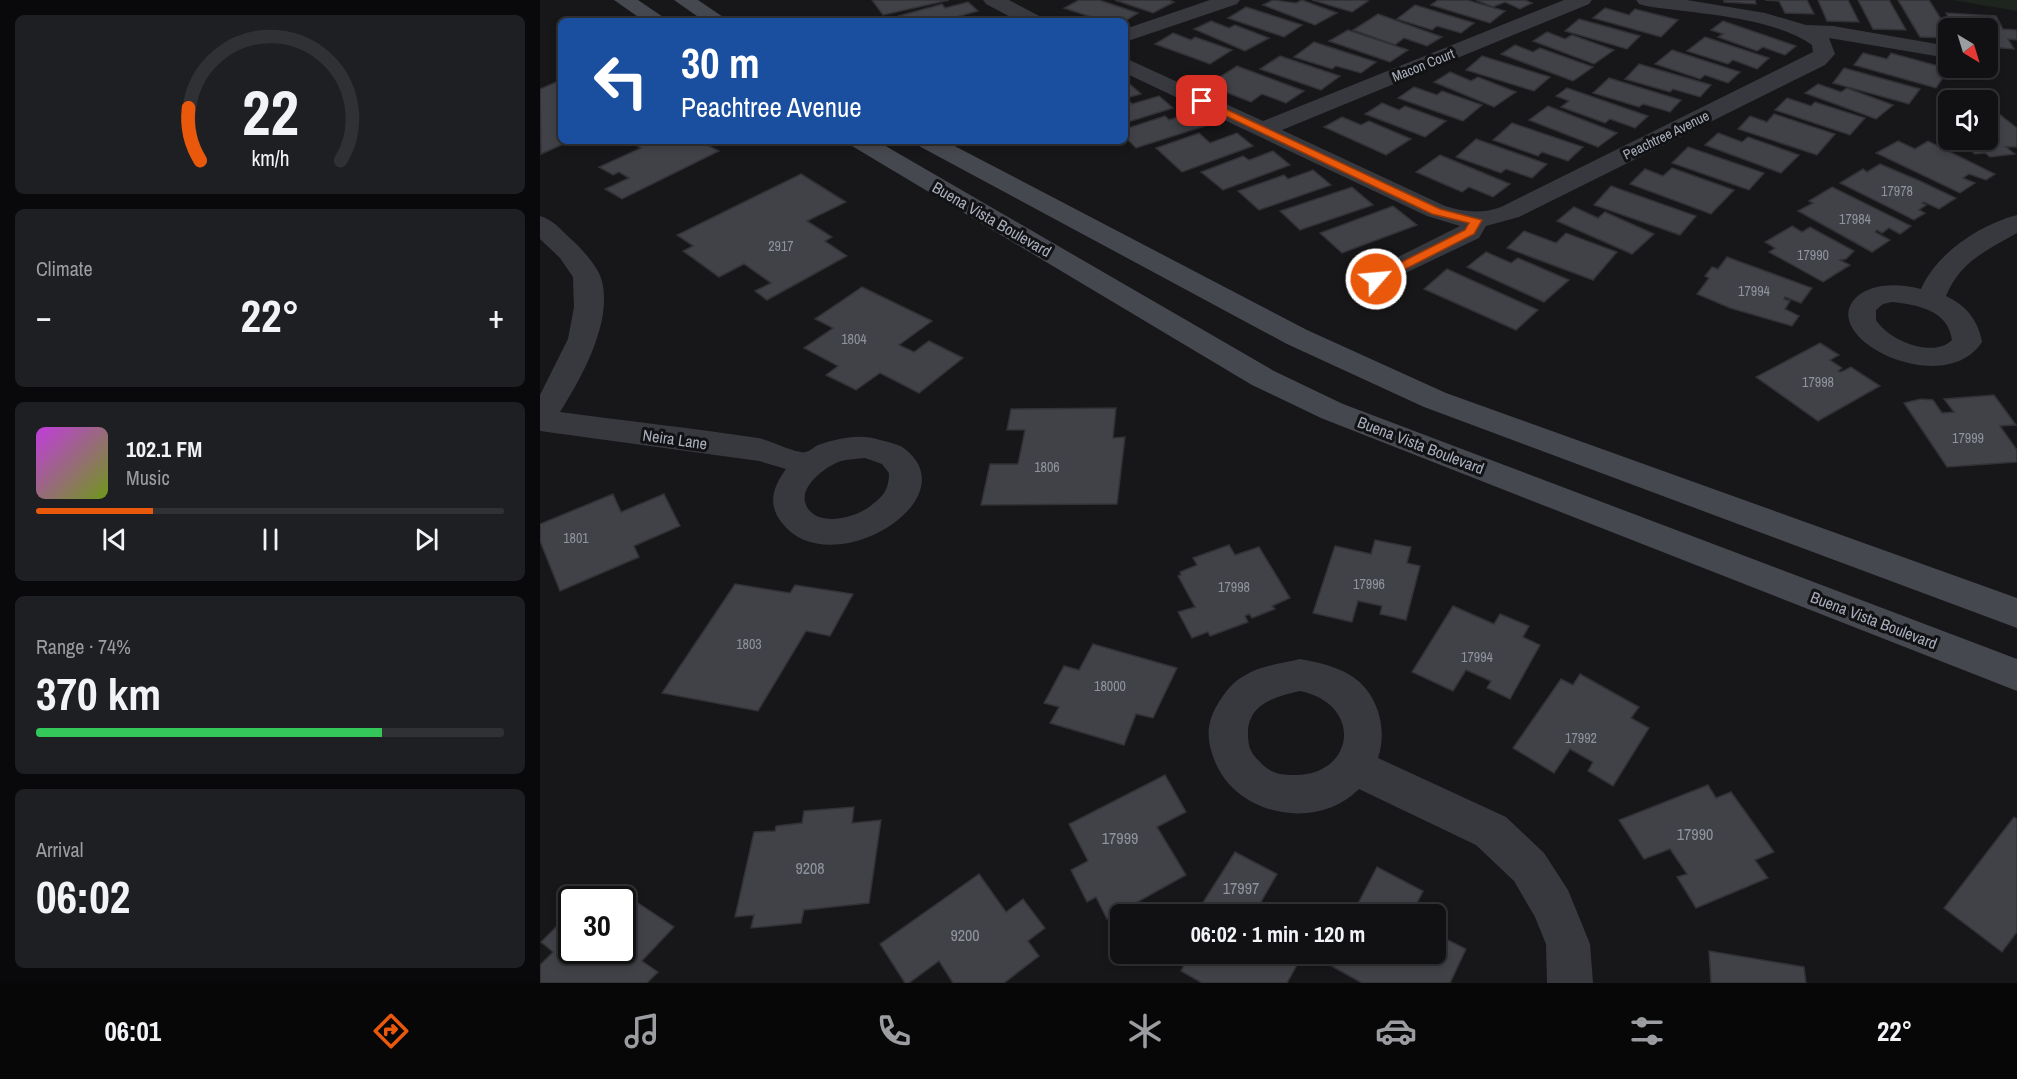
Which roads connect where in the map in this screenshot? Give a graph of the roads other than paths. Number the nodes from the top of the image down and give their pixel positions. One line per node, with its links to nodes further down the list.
1 (624, 0): 7 (main road)
2 (684, 0): 8 (main road)
3 (993, 0): 9 (street)
4 (1230, 0): 11 (street)
5 (1582, 0): 14 (street, Macon Court)
6 (1646, 0): 10 (street)
7 (654, 18)
8 (714, 18)
9 (1028, 18)
10 (1805, 31): 12 (street); 17 (street, Peachtree Avenue)
11 (1128, 35)
12 (1938, 50)
13 (1128, 66): 14 (street, Peachtree Avenue)
14 (1264, 129): 17 (street, Peachtree Avenue)
15 (865, 144): 25 (main road, Buena Vista Boulevard)
16 (933, 144): 24 (main road)
17 (1476, 220): 20 (street, Peachtree Avenue)
18 (2017, 223): 21 (street)
19 (540, 224): 22 (street)
20 (1376, 279)
21 (1930, 300)
22 (540, 420): 23 (street, Neira Lane)
23 (809, 465)
24 (2017, 613)
25 (2017, 675)
26 (1355, 767): 27 (street)
27 (1570, 983)

